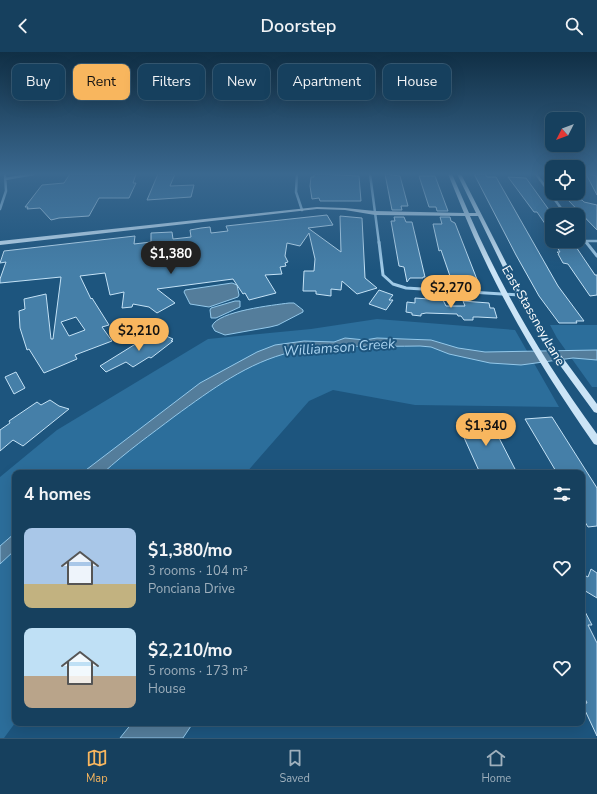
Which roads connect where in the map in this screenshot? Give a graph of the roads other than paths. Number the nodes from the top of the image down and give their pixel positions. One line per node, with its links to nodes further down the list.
1 (300, 206): 5 (street)
2 (374, 206): 6 (street)
3 (463, 206): 7 (main road, East Stassney Lane)
4 (475, 206): 8 (main road, East Stassney Lane)
5 (302, 210): 6 (main road); 11 (main road)
6 (375, 213): 7 (main road); 13 (street)
7 (467, 215): 8 (main road); 13 (main road, East Stassney Lane)
8 (479, 215): 14 (main road, East Stassney Lane)
9 (585, 241): 10 (street); 12 (street)
10 (597, 241)
11 (0, 243)
12 (597, 256)
13 (504, 294): 14 (street); 16 (main road, East Stassney Lane)
14 (519, 295): 15 (main road, East Stassney Lane)
15 (597, 410)
16 (597, 441)

